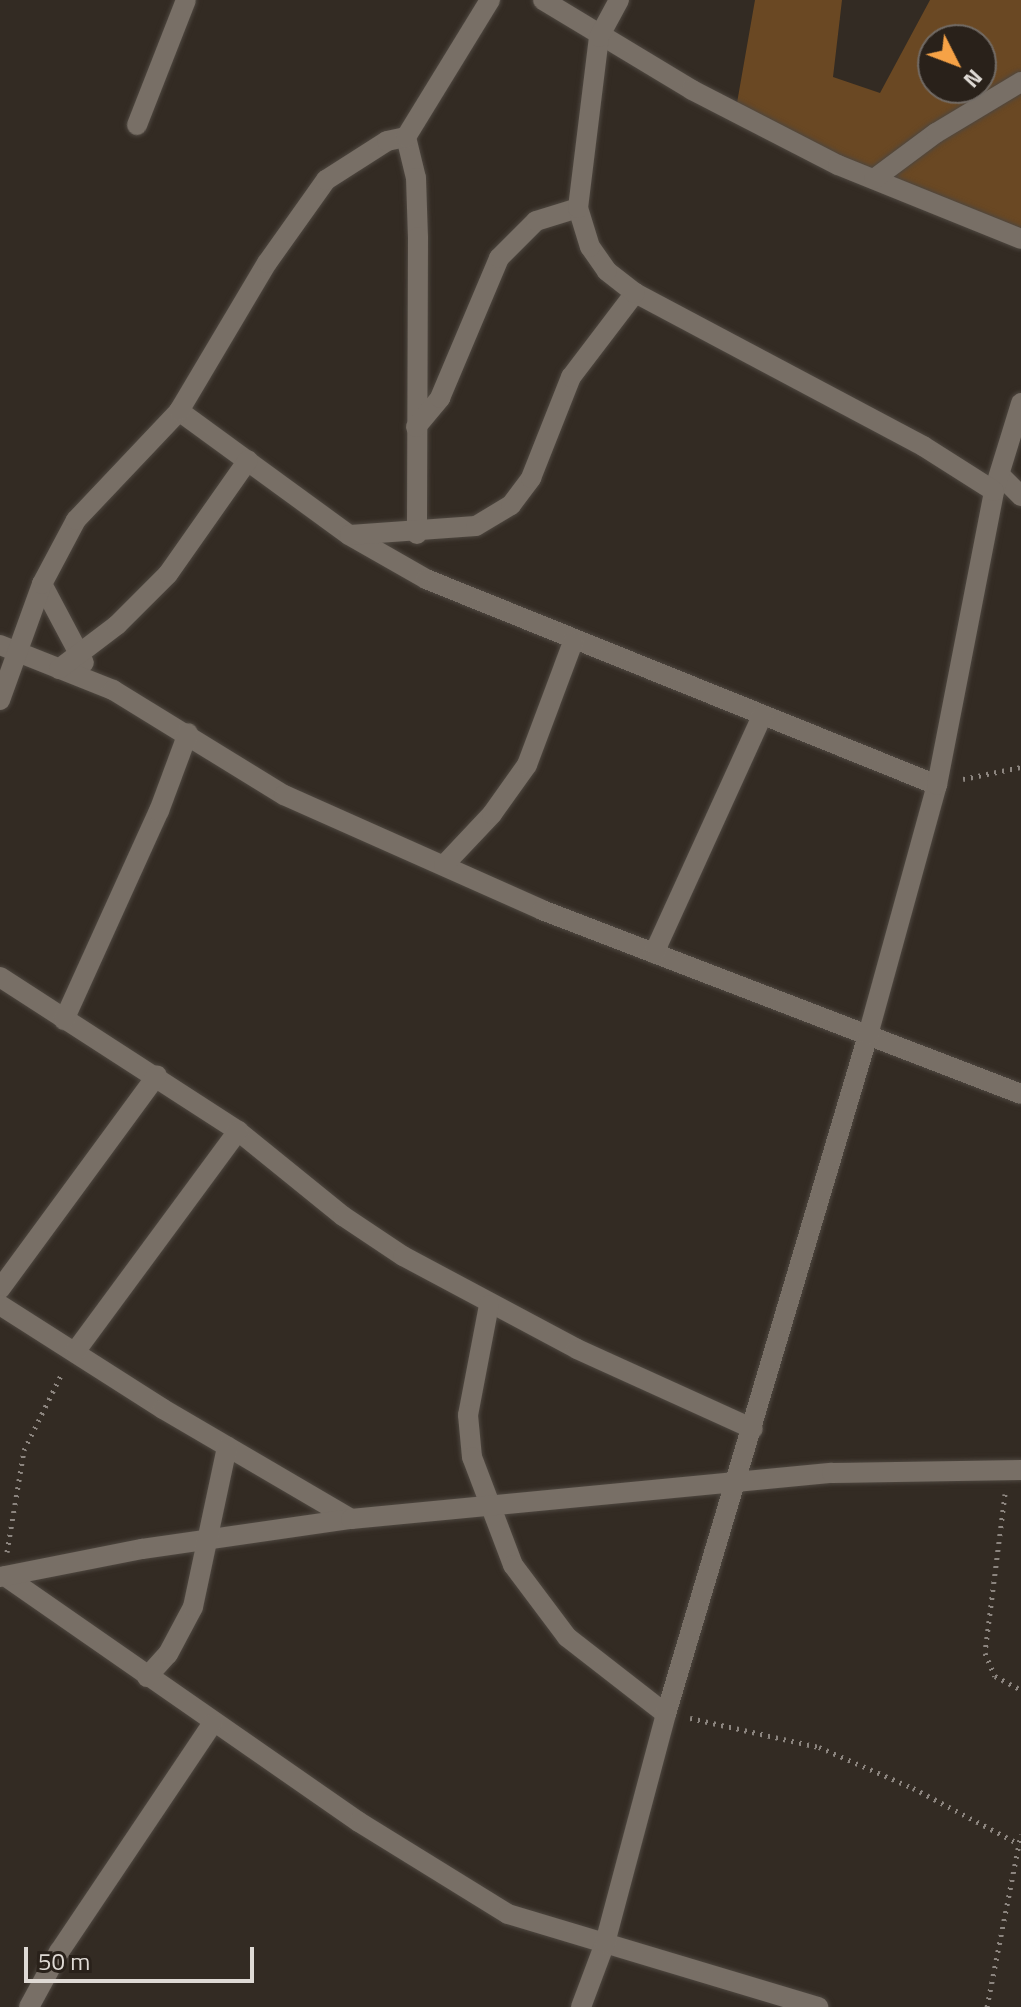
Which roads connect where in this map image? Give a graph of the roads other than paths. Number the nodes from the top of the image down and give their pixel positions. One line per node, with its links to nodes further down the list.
1 (186, 0): 7 (street)
2 (490, 0): 8 (street)
3 (543, 0): 5 (street)
4 (619, 0): 5 (street)
5 (599, 37): 9 (street); 10 (street)
6 (1021, 82): 9 (street)
7 (137, 125)
8 (406, 137): 14 (street); 15 (street)
9 (874, 179): 11 (street)
10 (578, 208): 12 (street); 15 (street)
11 (1021, 239)
12 (635, 293): 17 (street); 19 (street)
13 (1021, 403): 17 (street)
14 (179, 411): 16 (street); 21 (street)
15 (416, 427): 19 (street)
16 (248, 460): 20 (street); 24 (street)
17 (997, 483): 18 (street); 31 (street)
18 (1021, 496)
19 (417, 534): 20 (street)
20 (349, 535): 22 (street)
21 (42, 584): 24 (street); 25 (street)
22 (573, 642): 29 (street); 32 (street)
23 (0, 645): 25 (street)
24 (81, 652): 26 (street); 27 (street)
25 (20, 655): 26 (street); 28 (street)
26 (59, 669): 27 (street)
27 (87, 678): 30 (street)
28 (0, 700)
29 (762, 716): 31 (street); 33 (street)
30 (188, 733): 32 (street); 35 (street)
31 (937, 785): 36 (street)
32 (444, 865): 33 (street)
33 (654, 953): 36 (street)
34 (0, 977): 35 (street)
35 (64, 1020): 37 (street)
36 (868, 1035): 38 (street); 44 (street)
37 (157, 1075): 39 (street); 40 (street)
38 (1021, 1094)
39 (238, 1131): 42 (street); 43 (street)
40 (0, 1289)
41 (0, 1305): 43 (street)
42 (489, 1305): 44 (street); 48 (street)
43 (75, 1352): 45 (street)
44 (753, 1429): 47 (street)
45 (227, 1447): 49 (street); 50 (street)
46 (1014, 1470): 47 (street)
47 (738, 1481): 48 (street); 53 (street)
48 (491, 1506): 49 (street); 53 (street)
49 (351, 1519): 50 (street)
50 (210, 1540): 51 (street); 52 (street)
51 (3, 1576): 52 (street)
52 (147, 1677): 54 (street)
53 (666, 1714): 55 (street)
54 (212, 1724): 55 (street); 56 (street)
55 (605, 1943): 57 (street); 58 (street)
56 (29, 2007)
57 (581, 2007)
58 (818, 2007)

